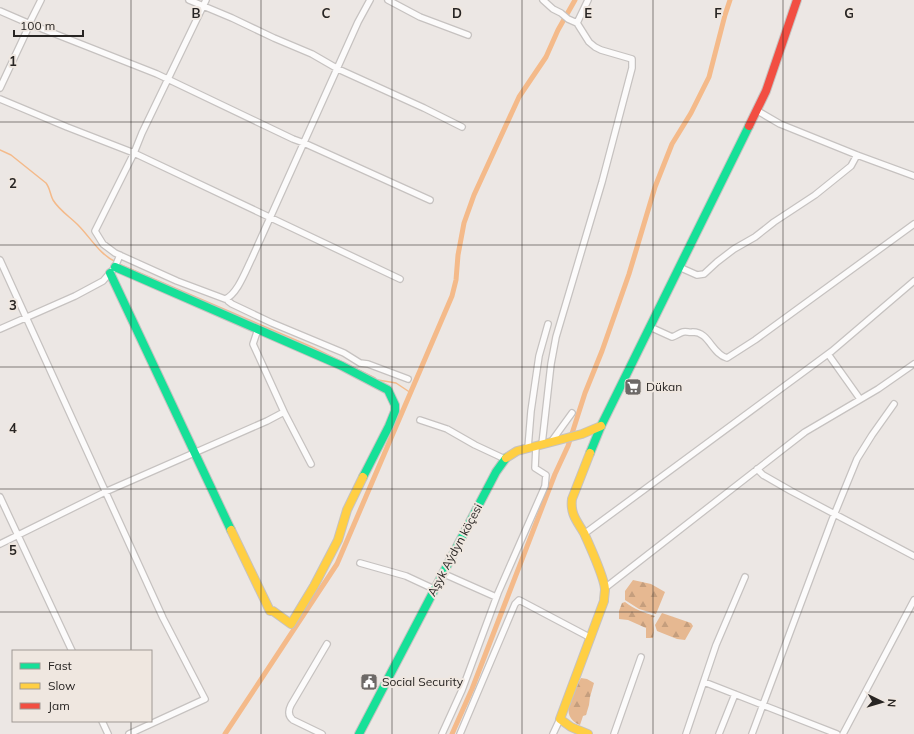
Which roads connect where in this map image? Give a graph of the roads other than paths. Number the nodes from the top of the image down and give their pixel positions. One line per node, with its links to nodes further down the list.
1 (41, 0): 12 (street)
2 (189, 0): 9 (street)
3 (206, 0): 9 (street)
4 (370, 0): 14 (street)
5 (388, 0): 13 (street)
6 (543, 0): 11 (street)
7 (588, 0): 11 (street)
8 (797, 0): 18 (street)
9 (203, 7): 14 (street); 15 (street)
10 (0, 11): 12 (street)
11 (577, 22): 48 (street)
12 (29, 24): 15 (street); 16 (street)
13 (468, 35)
14 (338, 69): 19 (street); 20 (street)
15 (169, 79): 20 (street); 21 (street)
16 (0, 88)
17 (0, 99): 21 (street)
18 (756, 110): 22 (street); 29 (street)
19 (462, 127)
20 (303, 142): 24 (street); 25 (street)
21 (134, 153): 25 (street); 27 (street)
22 (857, 155): 23 (street); 29 (street)
23 (914, 176)
24 (430, 200)
25 (270, 217): 31 (street); 33 (street)
26 (914, 224): 36 (street)
27 (119, 257): 30 (street); 33 (street)
28 (0, 260): 34 (street)
29 (679, 267): 36 (street)
30 (114, 269): 34 (street); 38 (street); 49 (street)
31 (400, 278)
32 (914, 281): 39 (street)
33 (227, 298): 41 (street)
34 (27, 317): 37 (street); 53 (street)
35 (548, 324): 48 (street)
36 (650, 327): 47 (street)
37 (0, 329)
38 (258, 329): 44 (street); 49 (street)
39 (828, 354): 42 (street); 56 (street)
40 (914, 364): 42 (street)
41 (408, 379)
42 (860, 399): 52 (street)
43 (894, 404): 55 (street)
44 (284, 412): 49 (street); 51 (street)
45 (572, 413): 48 (street)
46 (420, 420): 50 (street)
47 (601, 426): 48 (street, Aşyk Aýdyn köçesi); 56 (street)
48 (542, 444): 50 (street, Aşyk Aýdyn köçesi); 65 (street)
49 (195, 452): 53 (street)
50 (505, 459): 61 (street, Aşyk Aýdyn köçesi)
51 (310, 464)
52 (757, 469): 55 (street); 63 (street)
53 (105, 492): 57 (street); 77 (street)
54 (0, 497): 57 (street)
55 (835, 514): 59 (street); 73 (street)
56 (584, 534): 63 (street)
57 (18, 535): 58 (street); 69 (street)
58 (0, 544)
59 (914, 556)
60 (360, 563): 64 (street)
61 (442, 573): 64 (street, Aşyk Aýdyn köçesi); 65 (street)
62 (745, 577): 71 (street)
63 (604, 588): 67 (street)
64 (434, 589): 79 (street, Aşyk Aýdyn köçesi)
65 (496, 597): 80 (street)
66 (914, 600): 89 (street)
67 (591, 638): 74 (street); 81 (street)
68 (327, 644): 78 (street)
69 (72, 650)
70 (641, 657): 84 (street)
71 (704, 682): 72 (street); 85 (street)
72 (735, 694): 73 (street); 86 (street)
73 (764, 705): 87 (street); 88 (street)
74 (560, 719): 82 (street); 83 (street)
75 (102, 722): 76 (street)
76 (108, 734)
77 (129, 734)
78 (322, 734)
79 (359, 734)
80 (442, 734)
81 (460, 734)
82 (553, 734)
83 (588, 734)
84 (614, 734)
85 (686, 734)
86 (719, 734)
87 (752, 734)
88 (837, 734)
89 (843, 734)

